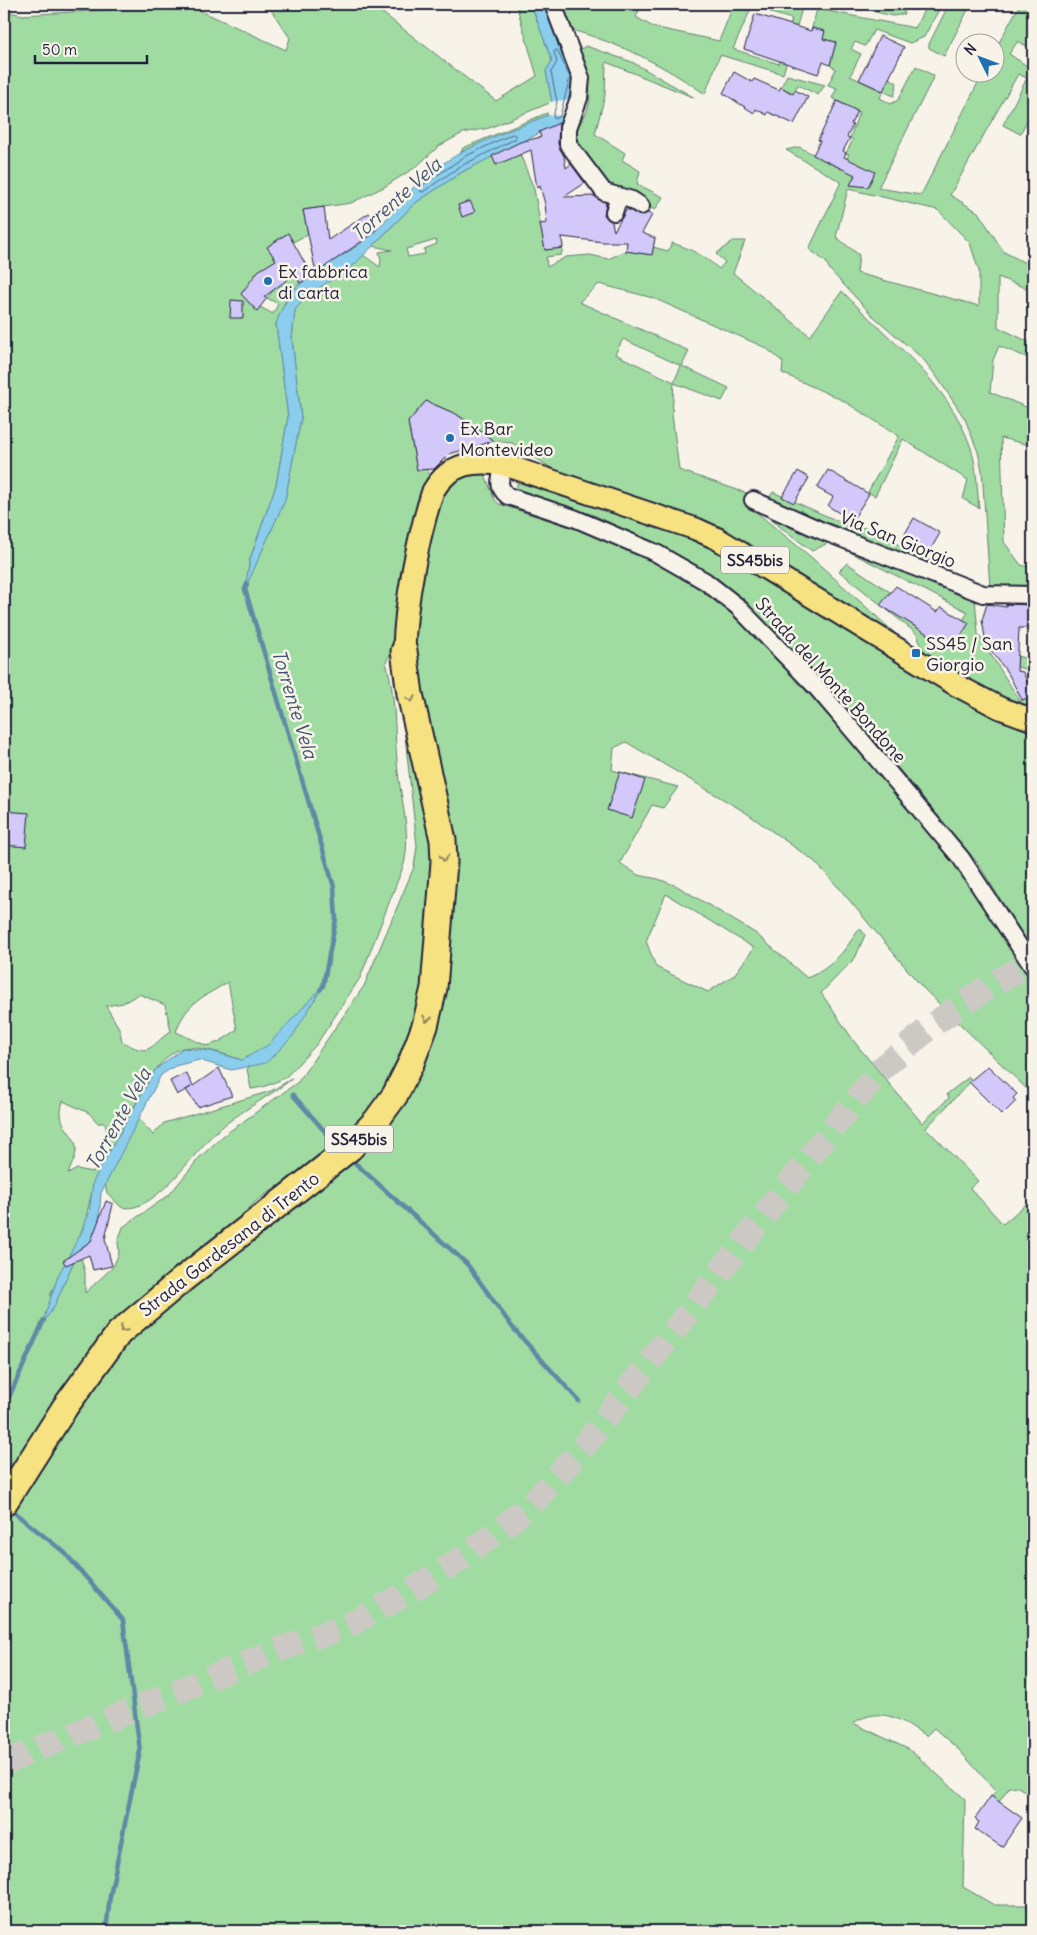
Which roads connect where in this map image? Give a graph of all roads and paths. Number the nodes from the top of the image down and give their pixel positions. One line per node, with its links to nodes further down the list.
1 (553, 4): 2 (street)
2 (619, 196): 3 (street); 4 (street)
3 (641, 206)
4 (614, 212)
5 (505, 465): 8 (main road, Strada Gardesana di Trento / SS45bis); 9 (main road, Strada Gardesana di Trento / SS45bis); 10 (street, Strada del Monte Bondone)
6 (754, 500): 7 (street, Via San Giorgio)
7 (1033, 595)
8 (404, 650): 11 (highway, Strada Gardesana di Trento / SS45bis, one-way to 11)
9 (1033, 720)
10 (1033, 967)
11 (4, 1503)

